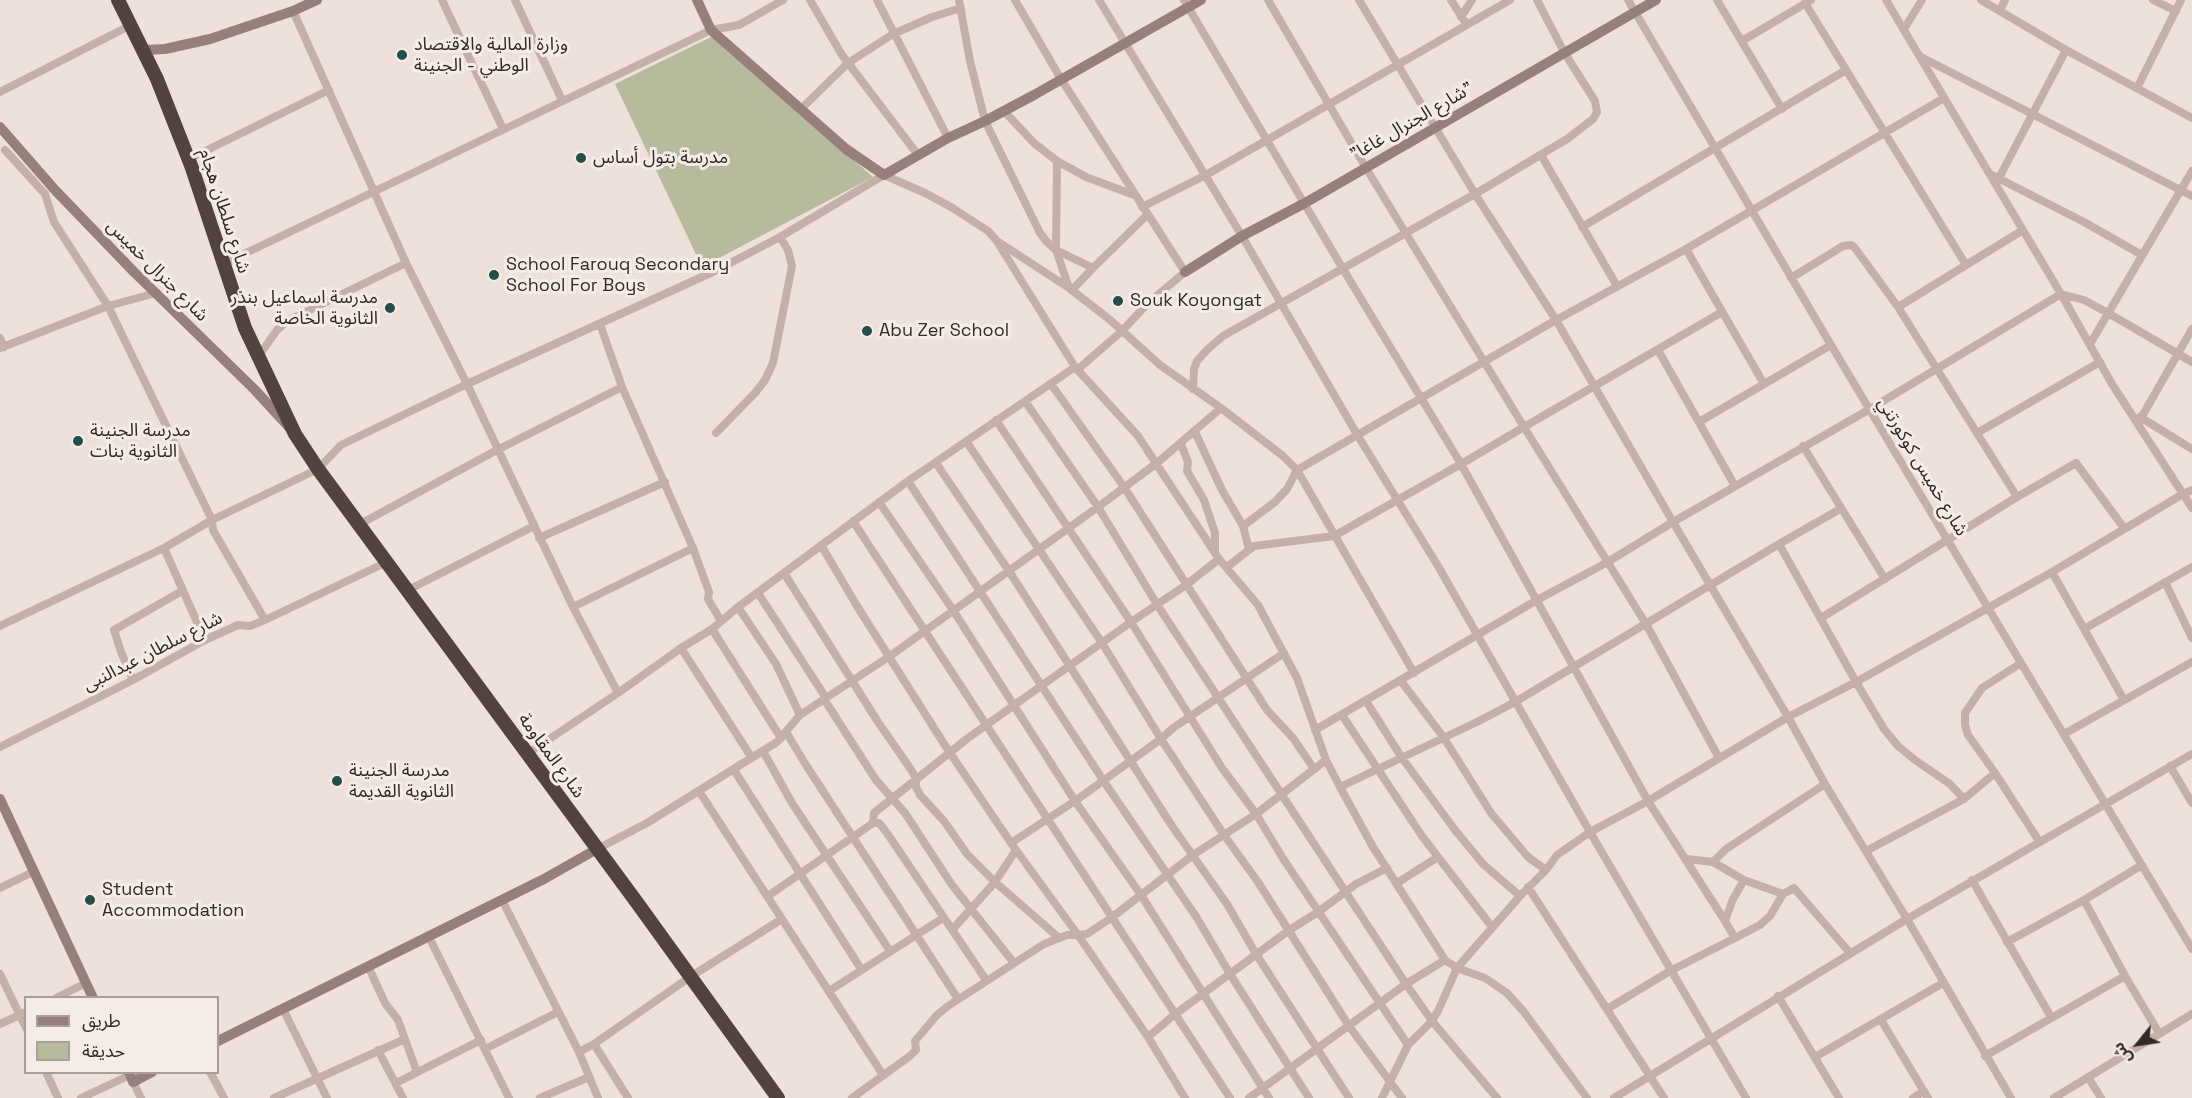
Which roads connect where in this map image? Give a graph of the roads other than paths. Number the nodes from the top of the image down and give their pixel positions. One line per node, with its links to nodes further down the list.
1 (118, 0): 35 (highway, شارع سلطان هجام)
2 (318, 0): 31 (main road)
3 (442, 0): 64 (street)
4 (514, 0): 54 (street)
5 (698, 0): 38 (main road)
6 (783, 0): 38 (street)
7 (810, 0): 46 (street)
8 (877, 0): 39 (street)
9 (1015, 0): 49 (street)
10 (1099, 0): 41 (street)
11 (1201, 0): 29 (main road)
12 (1268, 0): 55 (street)
13 (1359, 0): 47 (street)
14 (1451, 0): 34 (street)
15 (1472, 0): 34 (street)
16 (1510, 0): 36 (street)
17 (1538, 0): 44 (street)
18 (1628, 0): 33 (street, شارع خميس كوكورتني)
19 (1656, 0): 33 (main road, "شارع الجنرال غاغا")
20 (1718, 0): 40 (street)
21 (1886, 0): 37 (street)
22 (1922, 0): 37 (street)
23 (1981, 0): 30 (street)
24 (2006, 0): 30 (street)
25 (2152, 0): 32 (street)
26 (2181, 0): 32 (street)
27 (1808, 2): 40 (street); 48 (street)
28 (960, 4): 39 (street); 61 (street)
29 (1186, 4): 41 (main road); 67 (street)
30 (2000, 10): 43 (street)
31 (293, 11): 42 (main road); 51 (street)
32 (2176, 11): 50 (street)
33 (1635, 12): 44 (main road, "شارع الجنرال غاغا"); 69 (street, شارع خميس كوكورتني)
34 (1461, 17): 36 (street)
35 (131, 25): 42 (highway, شارع سلطان هجام); 52 (street)
36 (1467, 25): 47 (street)
37 (1904, 28): 45 (street)
38 (711, 30): 54 (street); 56 (main road)
39 (893, 34): 46 (street); 66 (street)
40 (1742, 41): 57 (street)
41 (1126, 43): 49 (main road); 78 (street)
42 (144, 50): 72 (highway, شارع سلطان هجام)
43 (2066, 50): 50 (street); 59 (street)
44 (1564, 52): 63 (main road, "شارع الجنرال غاغا"); 71 (street)
45 (1920, 56): 53 (street); 59 (street)
46 (848, 63): 56 (street); 70 (street)
47 (1397, 65): 55 (street); 63 (street)
48 (1846, 70): 57 (street); 65 (street)
49 (1061, 79): 58 (main road); 83 (street)
50 (2137, 88): 60 (street)
51 (329, 90): 72 (street); 80 (street)
52 (0, 92)
53 (1944, 98): 65 (street); 76 (street)
54 (562, 100): 64 (street)
55 (1330, 104): 67 (street); 74 (street)
56 (802, 108): 77 (main road)
57 (1782, 109): 69 (street)
58 (1004, 111): 61 (main road); 73 (street)
59 (2032, 114): 79 (street); 81 (street)
60 (2192, 118)
61 (986, 122): 66 (main road); 96 (street)
62 (0, 127): 68 (main road, شارع جنرال خميس)
63 (1434, 128): 74 (main road, "شارع الجنرال غاغا"); 82 (street)
64 (503, 129): 80 (street)
65 (1884, 132): 87 (street); 100 (street)
66 (948, 138): 70 (main road)
67 (1268, 140): 78 (street); 85 (street)
68 (6, 148): 107 (main road, شارع جنرال خميس); 110 (street)
69 (1716, 148): 87 (street, شارع خميس كوكورتني); 89 (street)
70 (918, 155): 77 (main road)
71 (1540, 155): 82 (street); 89 (street)
72 (189, 159): 99 (highway, شارع سلطان هجام)
73 (1058, 161): 83 (street); 96 (street)
74 (1366, 168): 85 (main road, "شارع الجنرال غاغا"); 91 (street)
75 (2192, 171): 81 (street)
76 (1989, 173): 79 (street); 90 (street)
77 (884, 175): 93 (street); 94 (street)
78 (1206, 175): 86 (street); 92 (street)
79 (1999, 178): 97 (street)
80 (374, 190): 98 (street); 99 (street)
81 (2181, 190): 84 (street); 97 (street)
82 (1475, 194): 91 (street); 114 (street)
83 (1134, 195): 86 (street)
84 (2192, 196)
85 (1305, 203): 92 (main road, "شارع الجنرال غاغا"); 102 (street)
86 (1142, 207): 88 (street)
87 (1752, 210): 95 (street); 104 (street, شارع خميس كوكورتني)
88 (1147, 215): 101 (street); 103 (street)
89 (1582, 227): 105 (street)
90 (2023, 230): 100 (street); 108 (street)
91 (1405, 232): 102 (street); 125 (street)
92 (1242, 236): 103 (main road, "شارع الجنرال غاغا"); 109 (street)
93 (780, 237): 115 (street); 146 (street)
94 (997, 241): 106 (street); 128 (street)
95 (1686, 249): 105 (street); 112 (street)
96 (1056, 250): 101 (street); 106 (street)
97 (2142, 255): 113 (street)
98 (406, 263): 124 (street); 130 (street)
99 (223, 264): 124 (highway, شارع سلطان هجام)
100 (1966, 265): 111 (street)
101 (1093, 268): 106 (street)
102 (1343, 269): 109 (street); 136 (street)
103 (1185, 272): 117 (street)
104 (1791, 278): 111 (street); 120 (street, شارع خميس كوكورتني)
105 (1617, 286): 114 (street)
106 (1070, 289): 117 (street)
107 (156, 293): 110 (street); 148 (main road, شارع جنرال خميس)
108 (2061, 294): 113 (street); 119 (street); 129 (street)
109 (1282, 304): 135 (street); 149 (street)
110 (108, 306): 121 (street); 172 (street)
111 (1898, 308): 129 (street)
112 (1722, 312): 122 (street); 132 (street)
113 (2108, 313): 119 (street); 123 (street)
114 (1556, 320): 125 (street); 133 (street)
115 (600, 324): 130 (street); 134 (street)
116 (2192, 329): 123 (street)
117 (1122, 331): 128 (street); 135 (street)
118 (0, 338): 121 (street)
119 (2090, 344): 126 (street)
120 (1831, 345): 132 (street); 140 (street, شارع خميس كوكورتني)
121 (2, 347)
122 (1658, 350): 133 (street); 143 (street)
123 (2178, 353): 127 (street); 141 (street)
124 (258, 357): 148 (highway, شارع سلطان هجام)
125 (1485, 362): 136 (street); 144 (street)
126 (2100, 362): 138 (street); 147 (street)
127 (2192, 362)
128 (1076, 369): 131 (street); 156 (street)
129 (1935, 369): 140 (street); 147 (street)
130 (467, 384): 154 (street); 158 (street)
131 (1052, 384): 137 (street); 163 (street)
132 (1764, 384): 143 (street)
133 (1595, 386): 144 (street); 174 (street)
134 (622, 387): 154 (street); 161 (street)
135 (1193, 389): 139 (street)
136 (1422, 398): 149 (street); 157 (street)
137 (1025, 401): 142 (street); 169 (street)
138 (2125, 404): 141 (street); 165 (street)
139 (1221, 408): 145 (street); 159 (street)
140 (1870, 409): 152 (street); 182 (street, شارع خميس كوكورتني)
141 (2141, 418): 153 (street)
142 (996, 420): 150 (street); 178 (street)
143 (1699, 422): 162 (street)
144 (1524, 428): 157 (street); 191 (street)
145 (1195, 432): 151 (street); 177 (street)
146 (716, 433)
147 (1977, 433): 166 (street)
148 (295, 434): 158 (highway, شارع المقاومة)
149 (1358, 436): 159 (street); 167 (street)
150 (966, 441): 155 (street); 187 (street)
151 (1181, 444): 156 (street); 189 (street)
152 (1803, 446): 162 (street); 170 (street)
153 (2192, 448)
154 (497, 450): 175 (street); 176 (street)
155 (936, 463): 160 (street); 194 (street)
156 (1157, 463): 163 (street); 189 (street)
157 (1461, 464): 167 (street); 205 (street)
158 (318, 469): 172 (street); 175 (highway, شارع المقاومة)
159 (1297, 470): 177 (street); 180 (street)
160 (908, 481): 168 (street); 203 (street)
161 (665, 482): 181 (street); 186 (street)
162 (1735, 486): 174 (street)
163 (1124, 487): 169 (street); 199 (street)
164 (2192, 490): 165 (street)
165 (2183, 494): 171 (street); 179 (street)
166 (2017, 497): 179 (street); 182 (street)
167 (1397, 501): 180 (street); 220 (street)
168 (879, 502): 173 (street); 210 (street)
169 (1098, 507): 178 (street); 206 (street)
170 (1840, 508): 183 (street); 197 (street)
171 (2192, 508)
172 (212, 520): 185 (street); 212 (street)
173 (853, 521): 184 (street); 219 (street)
174 (1673, 522): 191 (street); 200 (street)
175 (360, 524): 190 (highway, شارع المقاومة)
176 (534, 526): 181 (street); 201 (street)
177 (1243, 526): 188 (street)
178 (1067, 528): 187 (street); 214 (street)
179 (2124, 528): 195 (street)
180 (1334, 536): 188 (street); 231 (street)
181 (539, 538): 207 (street)
182 (1948, 540): 197 (street); 209 (street, شارع خميس كوكورتني)
183 (1779, 544): 200 (street); 211 (street)
184 (821, 545): 196 (street); 226 (street)
185 (164, 548): 202 (street); 216 (street)
186 (693, 548): 207 (street); 213 (street)
187 (1040, 548): 194 (street); 223 (street)
188 (1249, 549): 192 (street)
189 (1217, 555): 192 (street); 199 (street)
190 (387, 562): 201 (highway, شارع المقاومة); 212 (street, شارع سلطان عبدالنبى)
191 (1606, 563): 205 (street); 215 (street)
192 (1227, 567): 225 (street)
193 (2192, 567): 198 (street)
194 (1009, 571): 203 (street); 230 (street)
195 (2052, 572): 209 (street); 217 (street)
196 (784, 573): 204 (street); 234 (street)
197 (1885, 579): 211 (street)
198 (2165, 582): 217 (street); 221 (street)
199 (1186, 585): 206 (street); 232 (street)
200 (1710, 586): 215 (street); 248 (street)
201 (408, 590): 258 (highway, شارع المقاومة)
202 (182, 591): 222 (street); 233 (street)
203 (981, 591): 210 (street); 237 (street)
204 (758, 593): 208 (street); 240 (street)
205 (1537, 600): 220 (street); 229 (street)
206 (1158, 606): 214 (street); 239 (street)
207 (573, 607): 238 (street)
208 (738, 607): 213 (street); 245 (street)
209 (1989, 608): 228 (street, شارع خميس كوكورتني); 236 (street)
210 (953, 610): 219 (street); 244 (street)
211 (1821, 618): 236 (street)
212 (265, 620): 222 (street, شارع سلطان عبدالنبى)
213 (721, 621): 218 (street)
214 (1131, 622): 223 (street); 247 (street)
215 (1646, 624): 229 (street); 262 (street)
216 (0, 626)
217 (2084, 628): 241 (street)
218 (712, 629): 224 (street); 252 (street)
219 (925, 629): 226 (street); 249 (street)
220 (1477, 635): 231 (street); 243 (street)
221 (2192, 638)
222 (205, 640): 233 (street, شارع سلطان عبدالنبى)
223 (1102, 643): 230 (street); 254 (street)
224 (681, 648): 238 (street); 260 (street)
225 (1284, 653): 232 (street); 250 (street)
226 (890, 656): 234 (street); 257 (street)
227 (2192, 662): 241 (street)
228 (2022, 663): 251 (street, شارع خميس كوكورتني); 269 (street)
229 (1573, 666): 243 (street); 280 (street)
230 (1070, 667): 237 (street); 263 (street)
231 (1414, 673): 235 (street)
232 (1247, 678): 239 (street); 266 (street)
233 (133, 680): 255 (street, شارع سلطان عبدالنبى)
234 (852, 680): 240 (street); 270 (street)
235 (1401, 681): 242 (street); 253 (street)
236 (1856, 682): 248 (street); 278 (street)
237 (1042, 687): 244 (street); 271 (street)
238 (618, 693): 258 (street)
239 (1220, 698): 247 (street); 275 (street)
240 (825, 699): 245 (street); 276 (street)
241 (2124, 700): 251 (street)
242 (1366, 701): 246 (street); 261 (street)
243 (1515, 702): 253 (street); 286 (street)
244 (1015, 706): 249 (street); 279 (street)
245 (800, 715): 252 (street)
246 (1342, 715): 250 (street); 267 (street)
247 (1191, 717): 254 (street); 283 (street)
248 (1788, 717): 262 (street); 272 (street)
249 (986, 725): 257 (street); 284 (street)
250 (1315, 730): 264 (street)
251 (2064, 734): 282 (street, شارع خميس كوكورتني)
252 (784, 735): 256 (street); 288 (street)
253 (1444, 738): 261 (street); 300 (street)
254 (1161, 739): 263 (street); 287 (street)
255 (0, 747)
256 (763, 751): 260 (street); 293 (street)
257 (950, 753): 270 (street); 290 (street)
258 (526, 754): 291 (highway, شارع المقاومة)
259 (2192, 754): 265 (street)
260 (752, 758): 268 (street)
261 (1402, 758): 267 (street); 314 (street)
262 (1719, 758): 280 (street)
263 (1131, 760): 271 (street); 294 (street)
264 (1326, 760): 266 (street); 273 (street)
265 (2170, 766): 281 (street); 282 (street)
266 (1314, 769): 275 (street)
267 (1377, 769): 273 (street); 295 (street)
268 (734, 770): 274 (street); 302 (street)
269 (1995, 773): 278 (street); 289 (street)
270 (916, 779): 276 (street); 306 (street)
271 (1103, 780): 279 (street); 303 (street)
272 (1825, 784): 292 (street); 297 (street)
273 (1340, 787): 299 (street)
274 (699, 791): 291 (street); 313 (street)
275 (1282, 793): 283 (street); 310 (street)
276 (894, 798): 285 (street); 317 (street)
277 (0, 799): 301 (main road)
278 (1964, 799): 292 (street)
279 (1075, 801): 284 (street); 312 (street)
280 (1648, 801): 286 (street); 296 (street)
281 (2192, 802)
282 (2105, 803): 289 (street); 298 (street, شارع خميس كوكورتني)
283 (1256, 814): 287 (street); 318 (street)
284 (1048, 818): 290 (street); 320 (street)
285 (873, 823): 288 (street); 319 (street)
286 (1590, 832): 300 (street); 343 (street)
287 (1224, 835): 294 (street); 326 (street)
288 (853, 836): 293 (street); 327 (street)
289 (2039, 841): 305 (street)
290 (1013, 847): 306 (street); 330 (street)
291 (597, 849): 315 (main road); 347 (highway, شارع المقاومة)
292 (1866, 851): 322 (street)
293 (825, 855): 302 (street); 335 (street)
294 (1193, 855): 303 (street); 337 (street)
295 (1438, 857): 307 (street); 324 (street)
296 (1686, 859): 297 (street); 323 (street)
297 (1713, 862): 304 (street)
298 (2142, 865): 316 (street); 328 (street, شارع خميس كوكورتني)
299 (1387, 868): 307 (street); 310 (street)
300 (1546, 870): 308 (street)
301 (33, 872): 309 (street); 349 (main road)
302 (799, 874): 313 (street); 342 (street)
303 (1166, 875): 312 (street); 345 (street)
304 (1744, 879): 311 (street); 323 (street)
305 (1972, 880): 322 (street); 333 (street)
306 (995, 882): 317 (street); 331 (street)
307 (1397, 883): 338 (street)
308 (1528, 887): 314 (street); 360 (street)
309 (0, 888)
310 (1345, 893): 318 (street); 351 (street)
311 (1783, 894): 332 (street); 336 (street)
312 (1141, 895): 320 (street); 353 (street)
313 (768, 896): 321 (street)
314 (1520, 896): 324 (street)
315 (502, 900): 329 (main road); 361 (street)
316 (2084, 900): 333 (street); 346 (street)
317 (972, 909): 325 (street); 339 (street)
318 (1318, 912): 326 (street); 358 (street)
319 (944, 918): 325 (street); 327 (street)
320 (1111, 918): 330 (street); 364 (street)
321 (782, 919): 347 (street); 352 (street)
322 (1907, 919): 336 (street); 350 (street)
323 (1725, 921): 332 (street)
324 (1492, 927): 341 (street)
325 (952, 930): 348 (street)
326 (1288, 931): 337 (street); 369 (street)
327 (916, 934): 335 (street); 357 (street)
328 (2188, 934): 334 (street, شارع خميس كوكورتني)
329 (428, 935): 340 (main road); 374 (street)
330 (1078, 935): 331 (street); 371 (street)
331 (1058, 937): 339 (street)
332 (1735, 938): 343 (street)
333 (2007, 942): 365 (street)
334 (2192, 949)
335 (890, 951): 342 (street)
336 (1850, 953): 356 (street)
337 (1256, 954): 345 (street); 379 (street)
338 (1446, 960): 341 (street); 351 (street)
339 (1014, 963): 348 (street)
340 (369, 966): 359 (main road); 373 (street)
341 (1457, 968): 367 (street); 420 (street)
342 (861, 969): 352 (street)
343 (1670, 971): 360 (street); 372 (street)
344 (0, 974): 362 (street)
345 (1230, 974): 353 (street); 384 (street)
346 (2125, 976): 365 (street); 370 (street)
347 (690, 977): 376 (street); 409 (highway, شارع المقاومة)
348 (986, 980): 357 (street)
349 (86, 983): 354 (street); 355 (main road)
350 (1943, 983): 366 (street); 382 (street)
351 (1406, 984): 358 (street); 367 (street)
352 (829, 991): 388 (street)
353 (1203, 994): 364 (street); 396 (street)
354 (60, 996)
355 (92, 996)
356 (1778, 996): 372 (street); 383 (street)
357 (958, 999): 388 (street)
358 (1380, 1005): 369 (street); 377 (street)
359 (283, 1009): 375 (main road); 393 (street)
360 (1607, 1009): 389 (street)
361 (558, 1012): 378 (street); 381 (street)
362 (22, 1013): 368 (street)
363 (2192, 1014): 370 (street)
364 (1174, 1015): 371 (street); 412 (street)
365 (2051, 1017): 382 (street)
366 (1881, 1020): 383 (street); 397 (street)
367 (1432, 1021): 377 (street); 419 (street)
368 (0, 1024)
369 (1350, 1026): 379 (street); 395 (street)
370 (2160, 1033): 392 (street)
371 (1148, 1036): 411 (street)
372 (1710, 1038): 389 (street); 423 (street)
373 (405, 1039): 380 (street); 385 (street)
374 (481, 1040): 378 (street); 385 (street)
375 (219, 1041)
376 (594, 1044): 381 (street); 408 (street)
377 (1408, 1044): 395 (street)
378 (485, 1048): 405 (street)
379 (1318, 1049): 384 (street); 416 (street)
380 (378, 1050): 393 (street); 394 (street)
381 (579, 1052): 391 (street)
382 (1985, 1056): 426 (street)
383 (1815, 1057): 424 (street)
384 (1289, 1068): 396 (street); 415 (street)
385 (417, 1072): 394 (street)
386 (47, 1074): 398 (street)
387 (211, 1074): 401 (street)
388 (883, 1075): 410 (street)
389 (1651, 1076): 421 (street); 422 (street)
390 (131, 1077): 399 (street); 400 (street)
391 (589, 1077): 406 (street); 407 (street)
392 (2088, 1077): 427 (street); 428 (street)
393 (317, 1078): 402 (street); 403 (street)
394 (396, 1083): 404 (street)
395 (1390, 1083): 417 (street); 418 (street)
396 (1263, 1088): 413 (street); 414 (street)
397 (1926, 1095): 425 (street)
398 (58, 1098)
399 (81, 1098)
400 (141, 1098)
401 (224, 1098)
402 (274, 1098)
403 (327, 1098)
404 (403, 1098)
405 (509, 1098)
406 (540, 1098)
407 (598, 1098)
408 (628, 1098)
409 (778, 1098)
410 (852, 1098)
411 (1185, 1098)
412 (1230, 1098)
413 (1249, 1098)
414 (1269, 1098)
415 (1309, 1098)
416 (1349, 1098)
417 (1382, 1098)
418 (1402, 1098)
419 (1497, 1098)
420 (1587, 1098)
421 (1614, 1098)
422 (1664, 1098)
423 (1746, 1098)
424 (1839, 1098)
425 (1913, 1098)
426 (2011, 1098)
427 (2054, 1098)
428 (2101, 1098)

